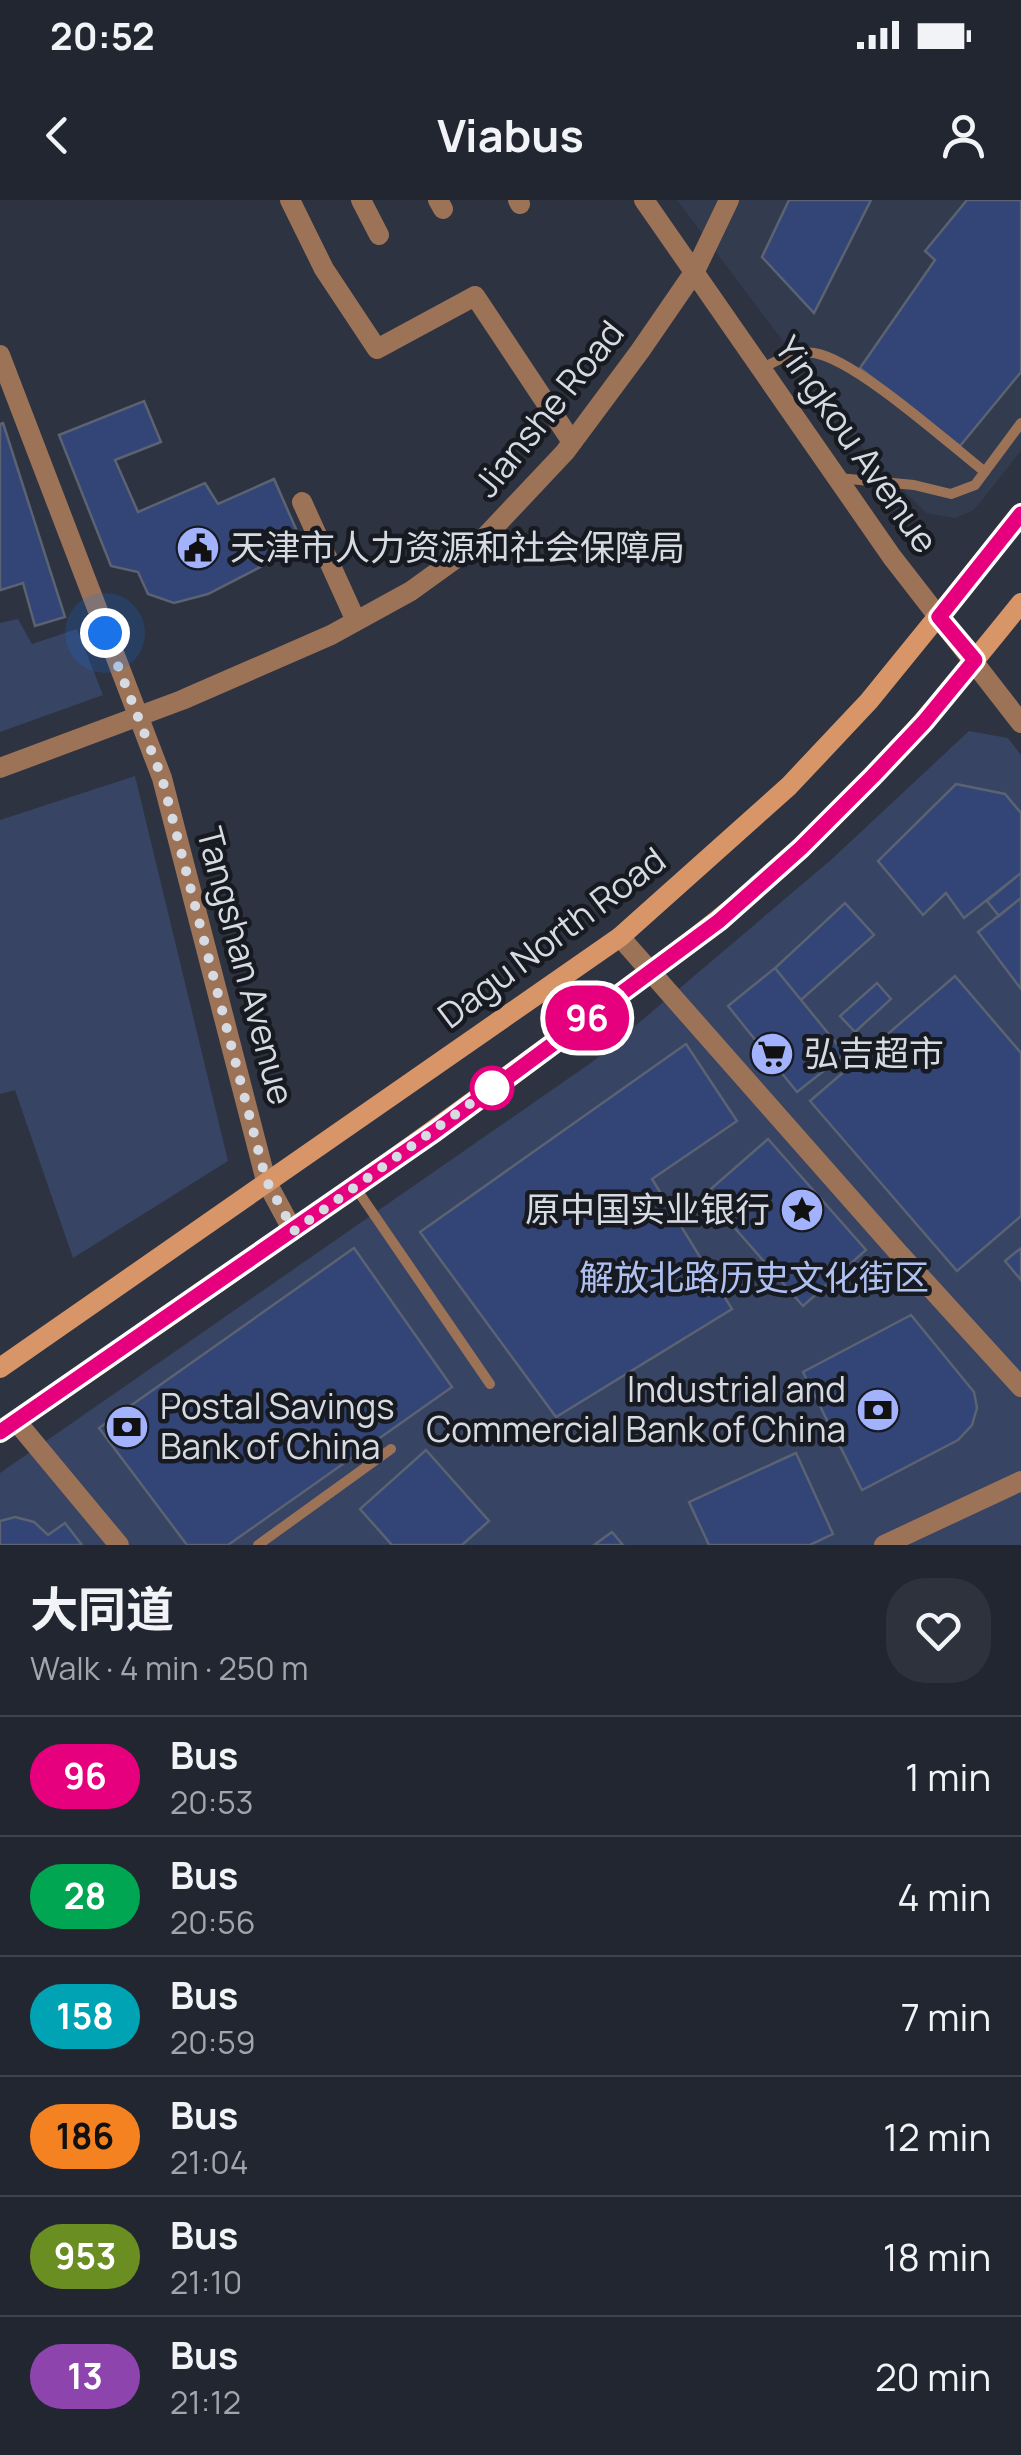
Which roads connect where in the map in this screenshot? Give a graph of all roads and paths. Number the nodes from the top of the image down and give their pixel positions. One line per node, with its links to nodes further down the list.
1 (290, 200): 12 (street)
2 (361, 200): 5 (street)
3 (644, 200): 6 (street, Yingkou Avenue)
4 (729, 200): 6 (street, Jianshe Road)
5 (379, 235)
6 (695, 271): 9 (street, Yingkou Avenue); 12 (street, Jianshe Road)
7 (0, 340): 10 (street, Tangshan Avenue)
8 (0, 355): 10 (street, Tangshan Avenue)
9 (762, 368): 13 (lane); 14 (street, Yingkou Avenue)
10 (12, 398): 21 (street, Tangshan Avenue)
11 (1021, 423): 13 (lane)
12 (572, 442): 19 (street, Jianshe Road)
13 (985, 472): 14 (lane)
14 (838, 478): 18 (street, Yingkou Avenue)
15 (302, 502): 19 (street)
16 (1021, 514): 18 (main road, Dagu North Road)
17 (1021, 602): 20 (main road)
18 (939, 617): 20 (street, Yingkou Avenue); 24 (main road, Dagu North Road)
19 (356, 621): 21 (street, Jianshe Road)
20 (975, 660): 22 (street, Yingkou Avenue); 25 (main road)
21 (139, 715): 23 (street, Jianshe Road); 26 (street, Tangshan Avenue)
22 (1021, 723)
23 (0, 768)
24 (620, 937): 25 (street); 26 (main road, Dagu North Road)
25 (652, 971): 27 (main road); 31 (street)
26 (266, 1180): 28 (street, Tangshan Avenue); 29 (main road, Dagu North Road)
27 (354, 1186): 28 (main road); 30 (lane)
28 (294, 1231): 32 (main road)
29 (0, 1368)
30 (490, 1384)
31 (1021, 1387)
32 (8, 1427): 35 (street)
33 (391, 1449): 36 (lane)
34 (1021, 1481): 37 (street)
35 (118, 1545)
36 (258, 1545)
37 (884, 1545)

